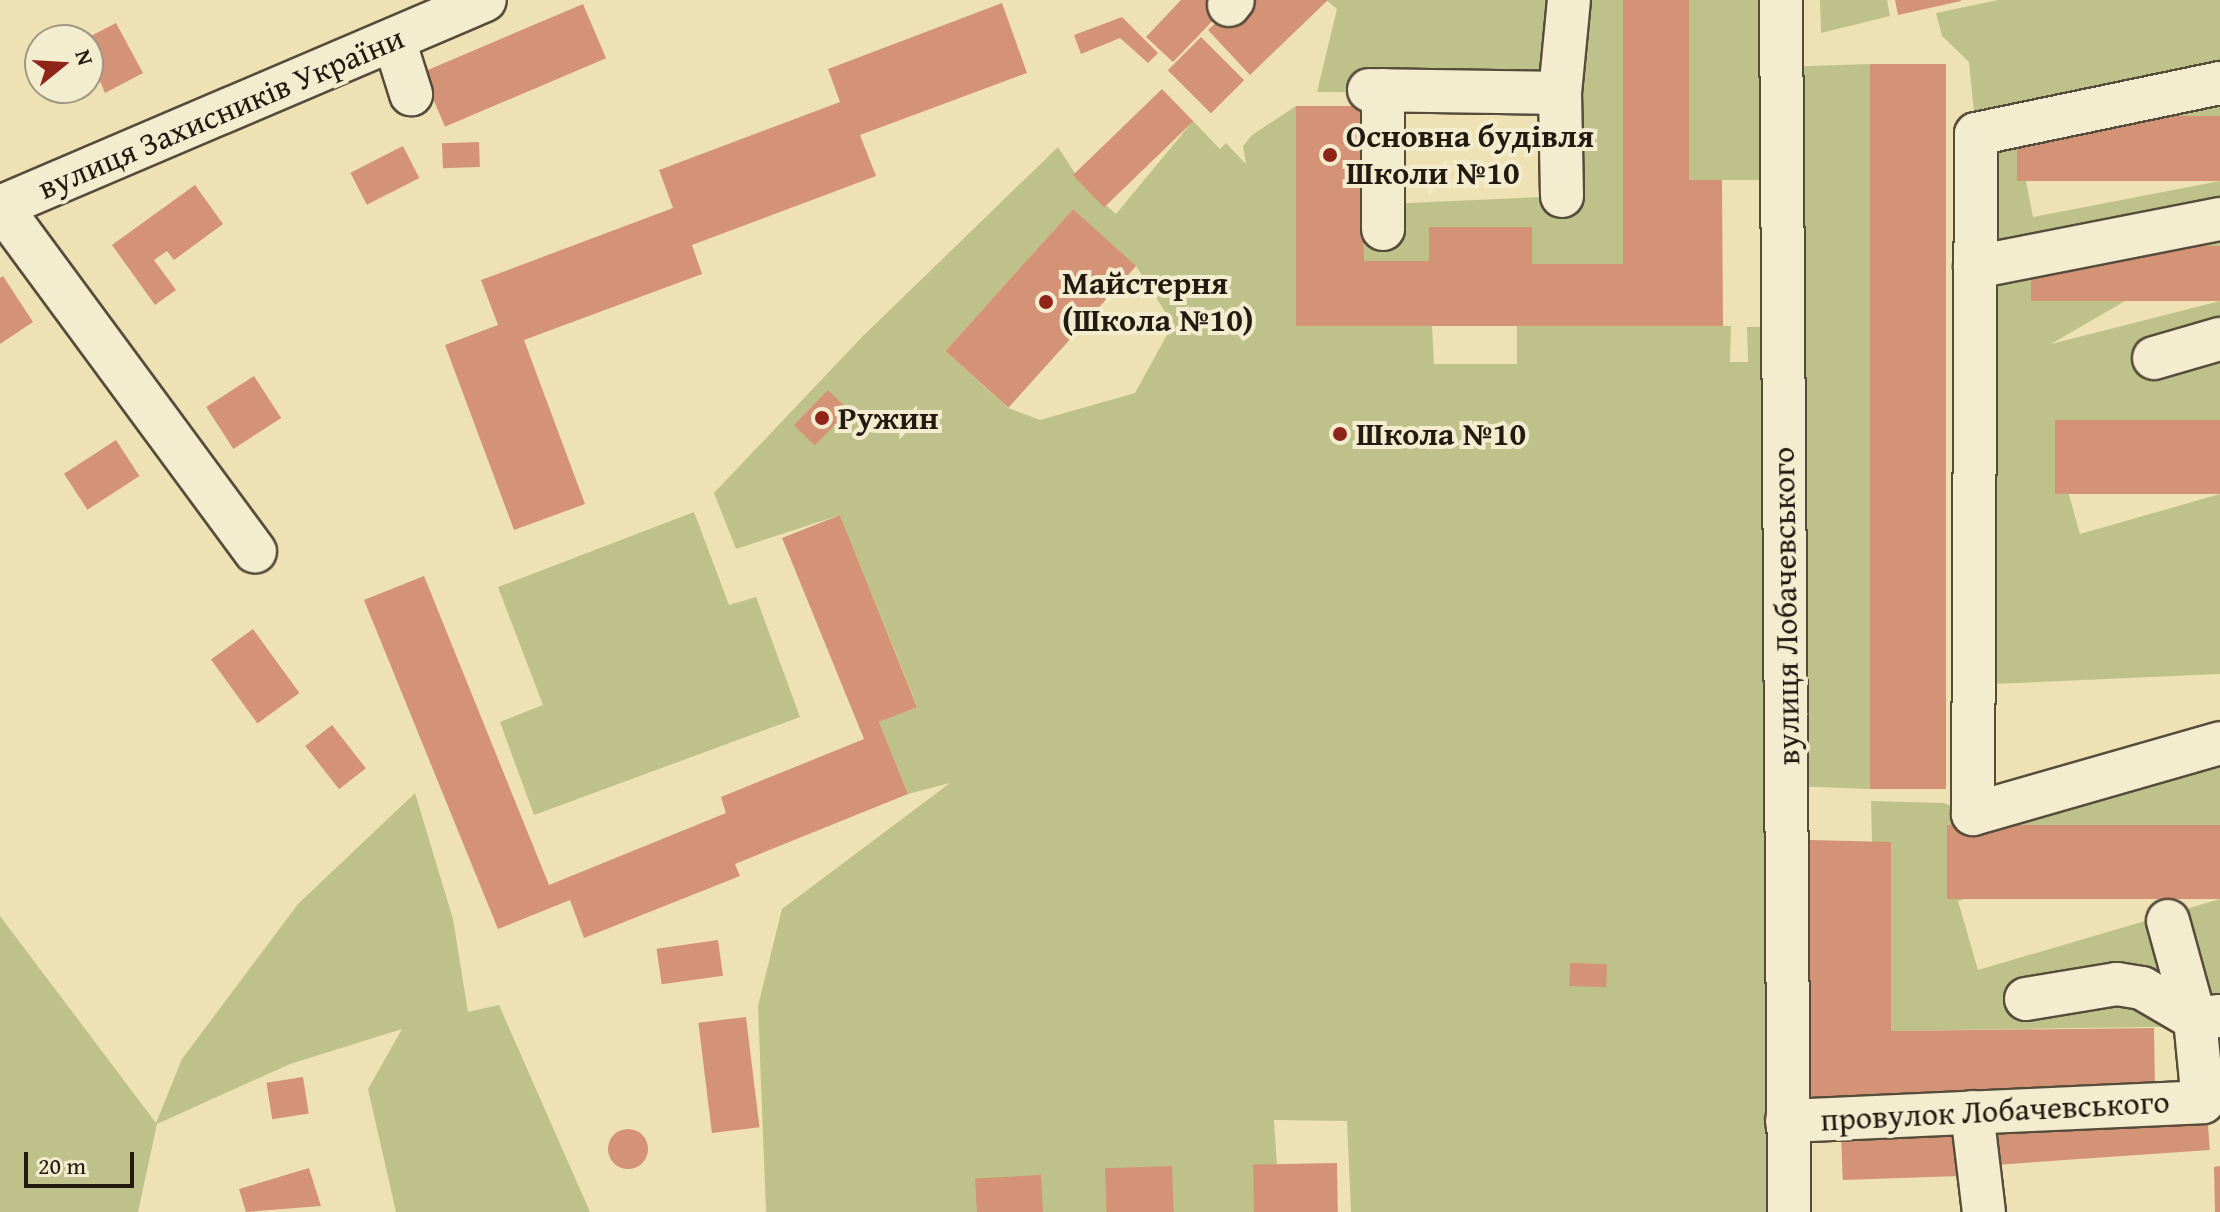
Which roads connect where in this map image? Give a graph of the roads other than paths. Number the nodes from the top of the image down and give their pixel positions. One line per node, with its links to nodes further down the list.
1 (485, 0): 4 (street, вулиця Захисників України)
2 (1569, 0): 7 (street)
3 (1781, 0): 22 (street, вулиця Лобачевського)
4 (432, 11): 5 (street, вулиця Захисників України)
5 (394, 40): 8 (street); 10 (street, вулиця Захисників України)
6 (2220, 83): 13 (street)
7 (1560, 93): 9 (street); 12 (street)
8 (411, 94)
9 (1562, 196)
10 (0, 207): 16 (street)
11 (2220, 219): 13 (street)
12 (1383, 229)
13 (1975, 267): 17 (street)
14 (2220, 339): 15 (street)
15 (2154, 358)
16 (255, 552)
17 (2220, 743)
18 (2168, 921): 20 (street)
19 (2026, 999): 20 (street)
20 (2207, 1017): 21 (street, провулок Лобачевського)
21 (1972, 1112): 22 (street, провулок Лобачевського); 24 (street)
22 (1787, 1121): 23 (street, вулиця Лобачевського)
23 (1789, 1212)
24 (1984, 1212)

